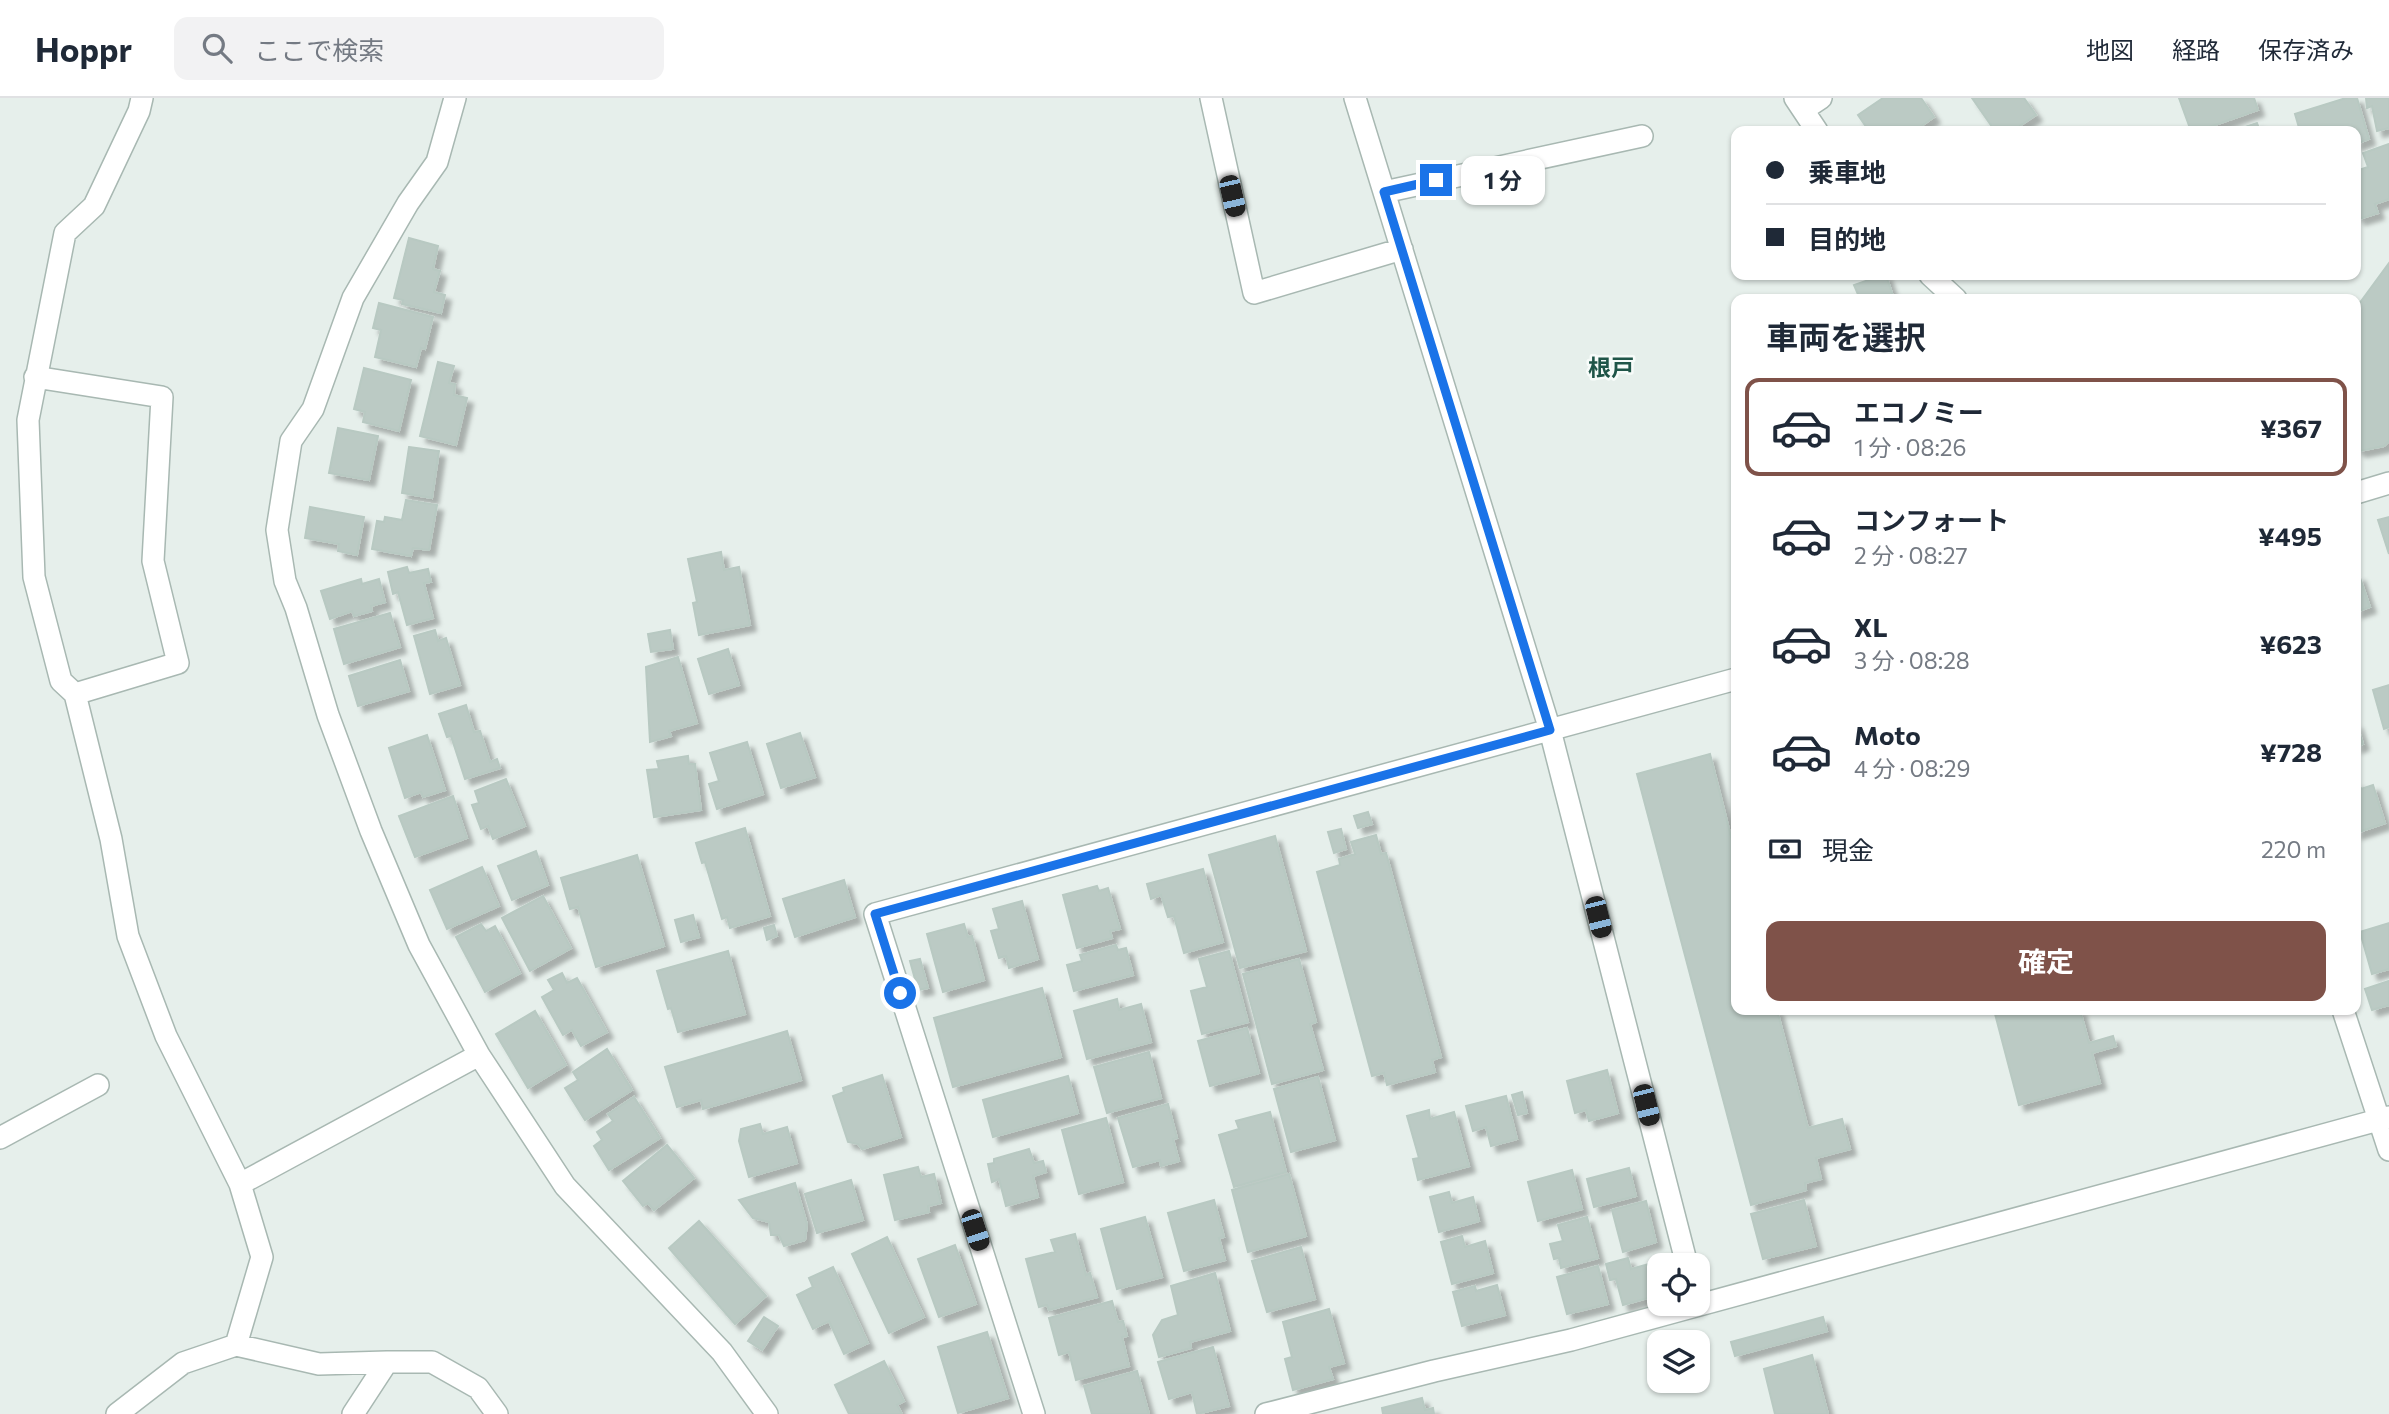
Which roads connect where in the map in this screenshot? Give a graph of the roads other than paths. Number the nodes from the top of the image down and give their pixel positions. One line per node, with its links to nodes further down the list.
1 (142, 98): 12 (street)
2 (455, 98): 19 (street)
3 (1211, 98): 9 (street)
4 (1355, 98): 8 (street)
5 (1806, 102): 6 (street)
6 (1815, 126)
7 (1642, 136): 8 (street)
8 (1384, 192): 9 (street)
9 (1402, 249): 17 (street)
10 (1935, 280): 11 (street)
11 (1951, 294)
12 (35, 377): 16 (street); 16 (street)
13 (2389, 483): 14 (street)
14 (2361, 491)
15 (1731, 680): 17 (street)
16 (75, 694): 24 (street)
17 (1550, 730): 25 (street); 34 (street)
18 (2345, 1015): 21 (street)
19 (479, 1055): 24 (street); 33 (street)
20 (99, 1085): 22 (street)
21 (2384, 1119): 23 (street); 26 (street)
22 (0, 1138)
23 (2389, 1150)
24 (240, 1184): 28 (street)
25 (1684, 1253)
26 (1710, 1301)
27 (1657, 1316): 35 (street)
28 (236, 1345): 29 (street); 30 (street)
29 (387, 1362): 31 (street); 32 (street)
30 (117, 1414)
31 (353, 1414)
32 (498, 1414)
33 (767, 1414)
34 (1034, 1414)
35 (1266, 1414)

